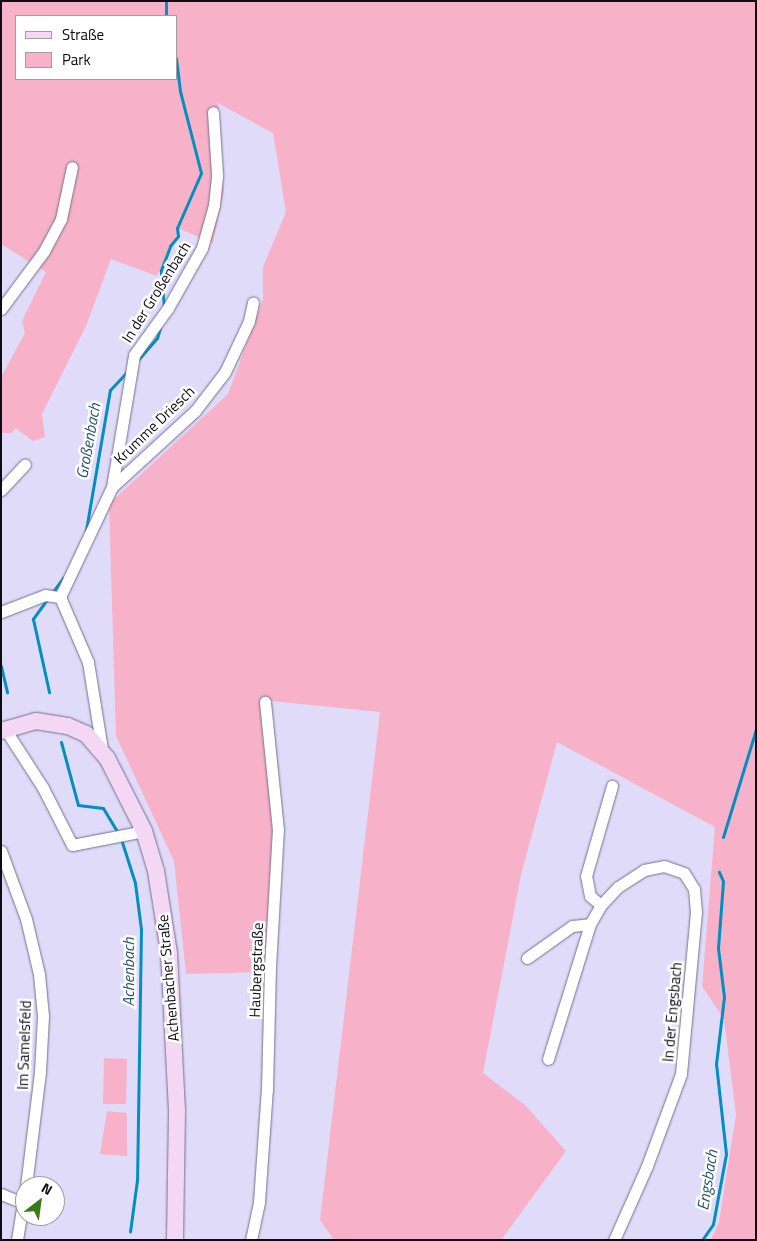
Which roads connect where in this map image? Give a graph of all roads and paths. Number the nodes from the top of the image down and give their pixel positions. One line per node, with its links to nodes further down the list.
1 (213, 112): 6 (street, In der Großenbach)
2 (72, 167): 4 (street)
3 (253, 302): 6 (street, Krumme Driesch)
4 (1, 309)
5 (25, 464): 7 (street)
6 (112, 487): 8 (street, In der Großenbach)
7 (1, 490)
8 (60, 597): 9 (street); 12 (street)
9 (1, 612)
10 (265, 702): 26 (street, Haubergstraße)
11 (3, 730): 12 (main road, Achenbacher Straße); 14 (street)
12 (102, 749): 14 (main road, Achenbacher Straße)
13 (612, 786): 16 (street)
14 (144, 832): 25 (main road, Achenbacher Straße)
15 (1, 851): 20 (street, Im Samelsfeld)
16 (601, 905): 17 (street, In der Engsbach); 27 (street, In der Engsbach)
17 (590, 924): 18 (street); 19 (street, In der Engsbach)
18 (527, 958)
19 (548, 1059)
20 (27, 1176)
21 (1, 1194): 22 (street)
22 (15, 1200)
23 (19, 1226): 24 (street)
24 (17, 1240)
25 (175, 1240)
26 (251, 1240)
27 (614, 1240)

